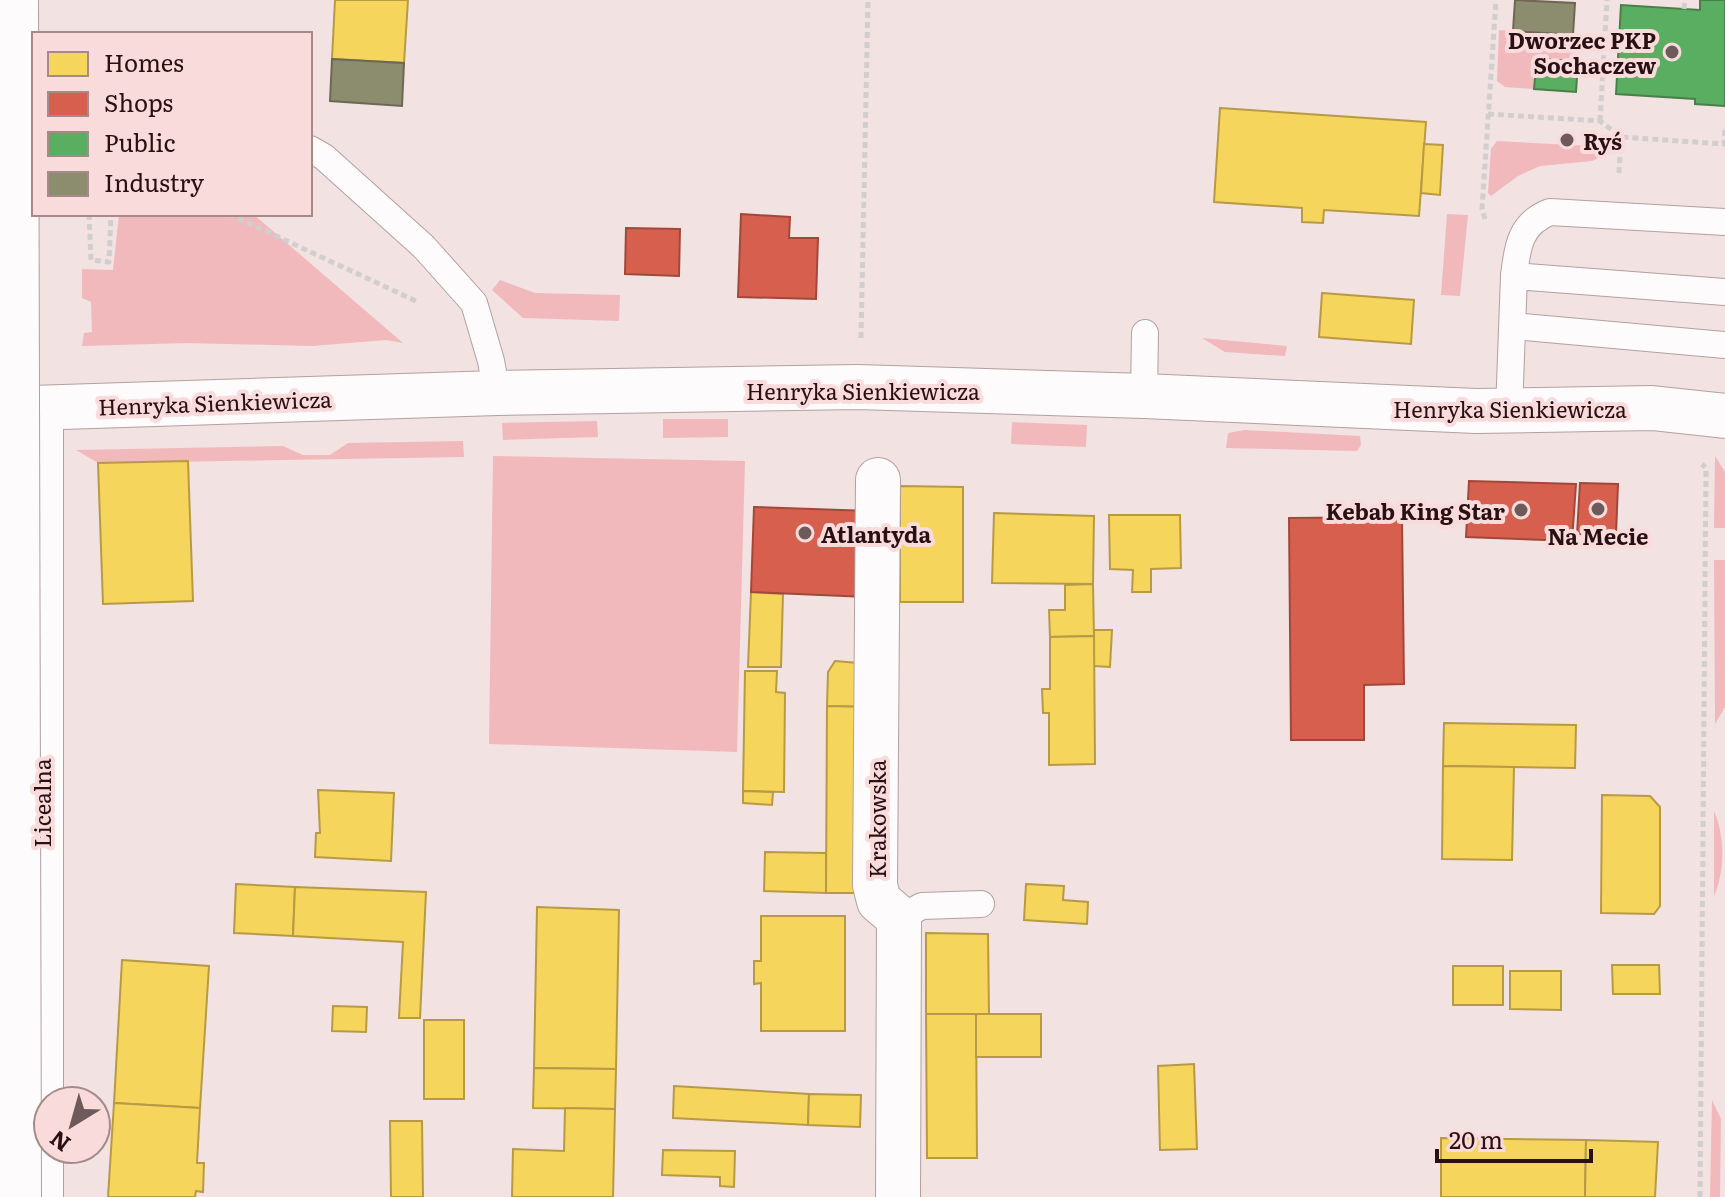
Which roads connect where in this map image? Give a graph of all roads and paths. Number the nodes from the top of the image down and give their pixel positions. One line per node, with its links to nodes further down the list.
1 (16, 0): 36 (street, Licealna, bridge)
2 (868, 0): 26 (path)
3 (1496, 0): 9 (path)
4 (1607, 0): 10 (path)
5 (1685, 0): 6 (path)
6 (1684, 9)
7 (32, 73): 8 (lane)
8 (0, 100)
9 (1488, 114): 10 (path); 19 (path)
10 (1600, 121): 12 (path)
11 (1725, 128): 12 (path)
12 (1621, 137): 14 (path)
13 (312, 150): 27 (lane)
14 (1619, 173)
15 (89, 216): 16 (path)
16 (111, 216)
17 (233, 216): 22 (path)
18 (1725, 222): 20 (lane)
19 (1487, 228)
20 (1514, 276): 21 (lane); 23 (lane)
21 (1725, 292)
22 (420, 303)
23 (1513, 326): 25 (lane); 30 (lane)
24 (1145, 333): 28 (lane)
25 (1725, 345)
26 (861, 347)
27 (497, 393): 28 (street, Henryka Sienkiewicza); 29 (street, Henryka Sienkiewicza)
28 (1144, 396): 30 (street, Henryka Sienkiewicza)
29 (20, 409): 37 (street, Licealna)
30 (1509, 410): 31 (street, Henryka Sienkiewicza)
31 (1725, 416)
32 (1699, 460): 39 (path)
33 (878, 480): 35 (street, Krakowska)
34 (981, 904): 35 (lane)
35 (899, 918): 38 (street)
36 (19, 1197)
37 (41, 1197)
38 (898, 1197)
39 (1700, 1197)

